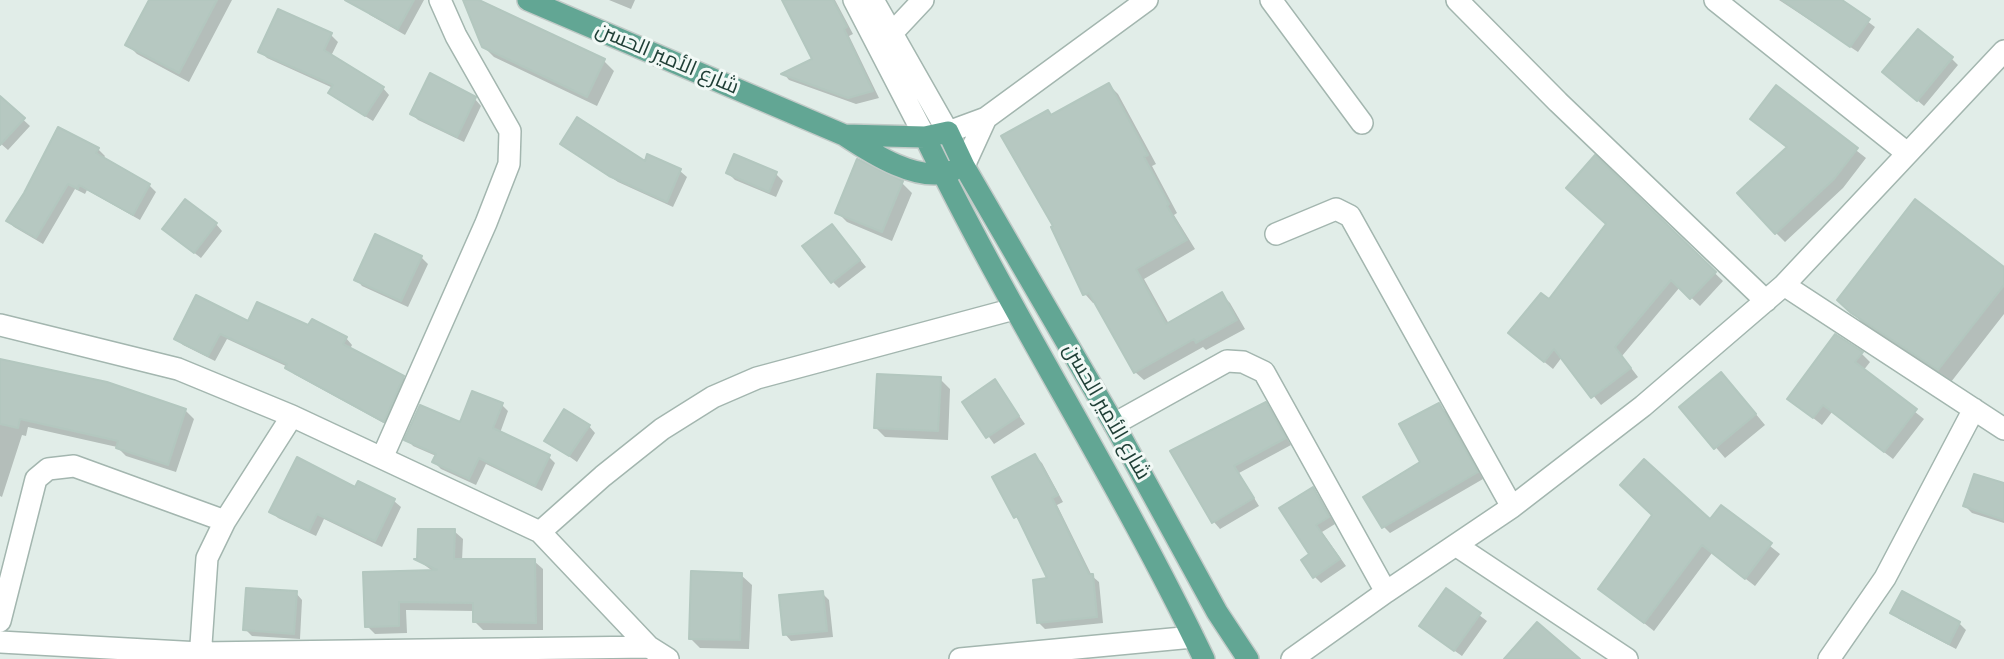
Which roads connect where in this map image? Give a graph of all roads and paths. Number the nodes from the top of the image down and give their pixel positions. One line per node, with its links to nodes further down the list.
1 (440, 0): 29 (street)
2 (528, 0): 15 (main road, شارع الأمير الحسن)
3 (854, 0): 16 (street)
4 (873, 0): 10 (street)
5 (923, 0): 10 (street)
6 (1147, 0): 12 (street)
7 (1271, 0): 13 (street)
8 (1457, 0): 22 (street)
9 (1715, 0): 17 (street)
10 (893, 32): 14 (street)
11 (2004, 51): 17 (street)
12 (986, 118): 14 (street); 18 (street)
13 (1362, 122)
14 (948, 132): 16 (main road, شارع الأمير الحسن); 18 (main road, شارع الأمير الحسن)
15 (844, 135): 16 (main road, شارع الأمير الحسن); 19 (main road, شارع الأمير الحسن)
16 (925, 137): 19 (main road, شارع الأمير الحسن)
17 (1907, 153): 21 (street)
18 (964, 166): 19 (main road); 27 (main road, شارع الأمير الحسن)
19 (943, 175): 23 (main road, شارع الأمير الحسن)
20 (1276, 234): 30 (street)
21 (1784, 285): 22 (street); 25 (street)
22 (1766, 301): 30 (street)
23 (1014, 309): 32 (street); 36 (main road, شارع الأمير الحسن)
24 (0, 324): 26 (street)
25 (1974, 409): 28 (street); 46 (street)
26 (292, 416): 29 (street); 31 (street)
27 (1114, 424): 34 (street); 43 (main road, شارع الأمير الحسن)
28 (2004, 429)
29 (382, 458): 32 (street)
30 (1512, 507): 33 (street)
31 (225, 520): 35 (street); 39 (street)
32 (540, 532): 38 (street)
33 (1457, 546): 34 (street); 45 (street)
34 (1385, 592): 44 (street)
35 (0, 621)
36 (1193, 636): 41 (street); 42 (main road, شارع الأمير الحسن)
37 (0, 642): 39 (street)
38 (649, 647): 39 (street); 40 (street)
39 (200, 656)
40 (668, 659)
41 (960, 659)
42 (1204, 659)
43 (1248, 659)
44 (1292, 659)
45 (1628, 659)
46 (1829, 659)

